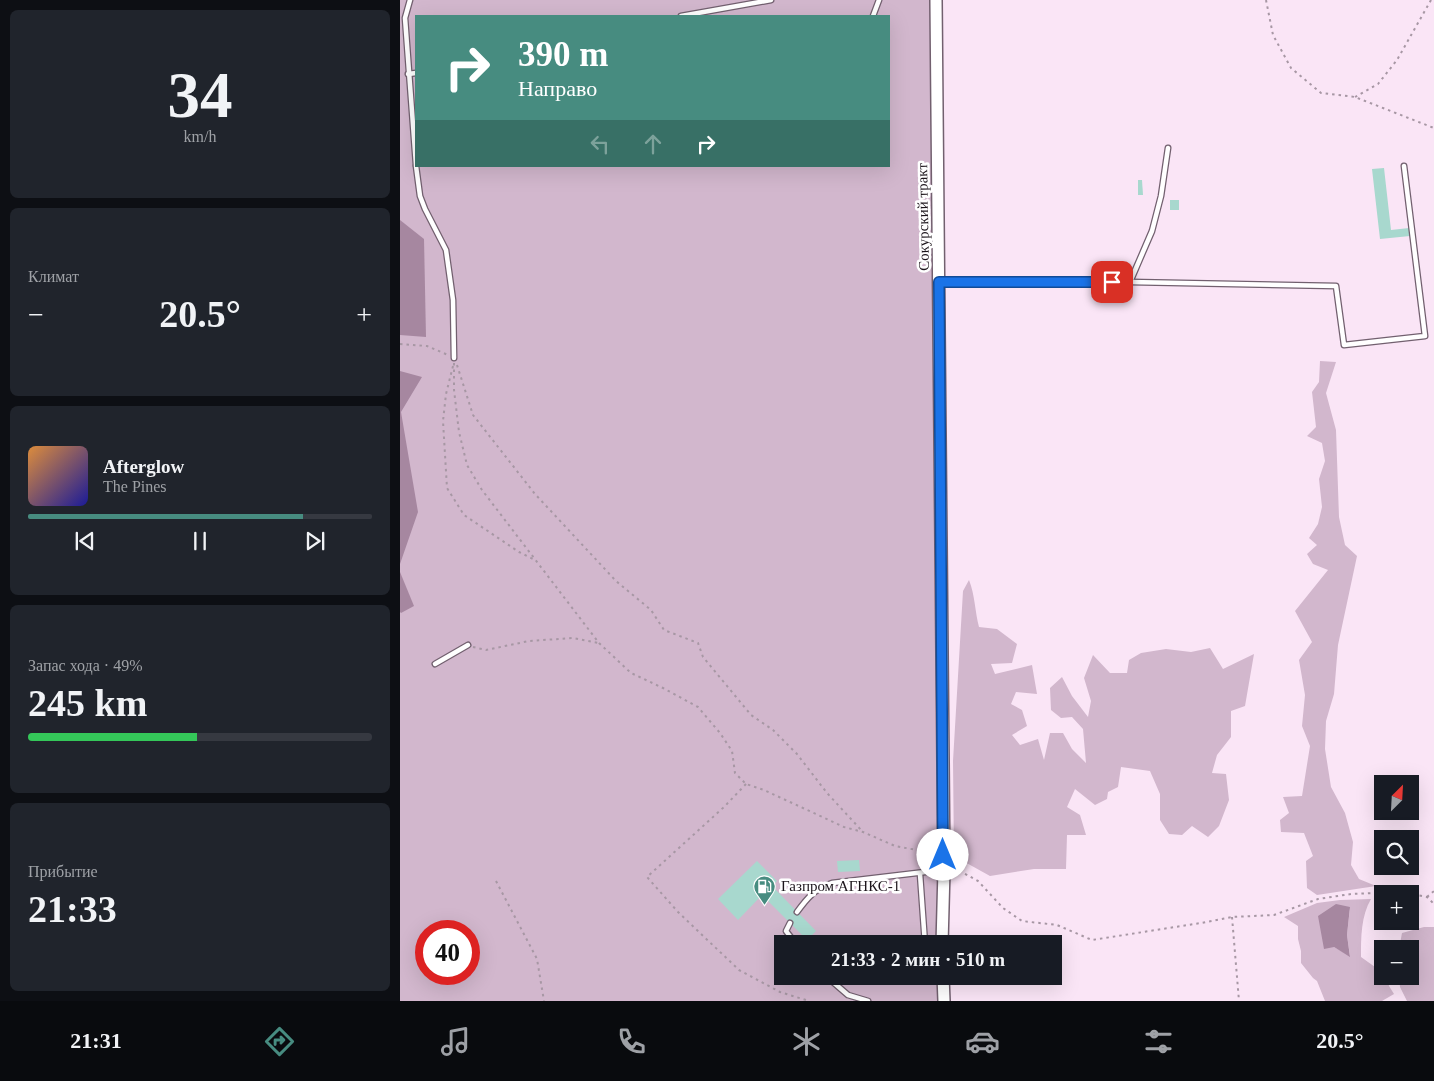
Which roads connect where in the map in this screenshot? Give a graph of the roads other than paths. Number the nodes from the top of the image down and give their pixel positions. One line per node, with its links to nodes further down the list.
1 (410, 0): 8 (lane)
2 (771, 0): 5 (lane)
3 (879, 0): 6 (lane)
4 (936, 0): 13 (street, Сокурский тракт)
5 (687, 15)
6 (873, 15)
7 (415, 72): 8 (lane)
8 (408, 74): 9 (lane)
9 (415, 148)
10 (1168, 148): 14 (lane)
11 (1404, 166): 14 (lane)
12 (416, 167): 15 (lane)
13 (939, 282): 14 (lane); 18 (street, Сокурский тракт)
14 (1130, 282)
15 (454, 358)
16 (468, 645): 17 (lane)
17 (435, 664)
18 (944, 870): 19 (lane); 24 (street, Сокурский тракт)
19 (920, 874): 20 (lane); 23 (lane)
20 (797, 912)
21 (790, 923): 22 (lane)
22 (789, 935)
23 (924, 935)
24 (942, 935)
25 (836, 985): 27 (lane)
26 (943, 985): 28 (street)
27 (868, 1001)
28 (944, 1001)

